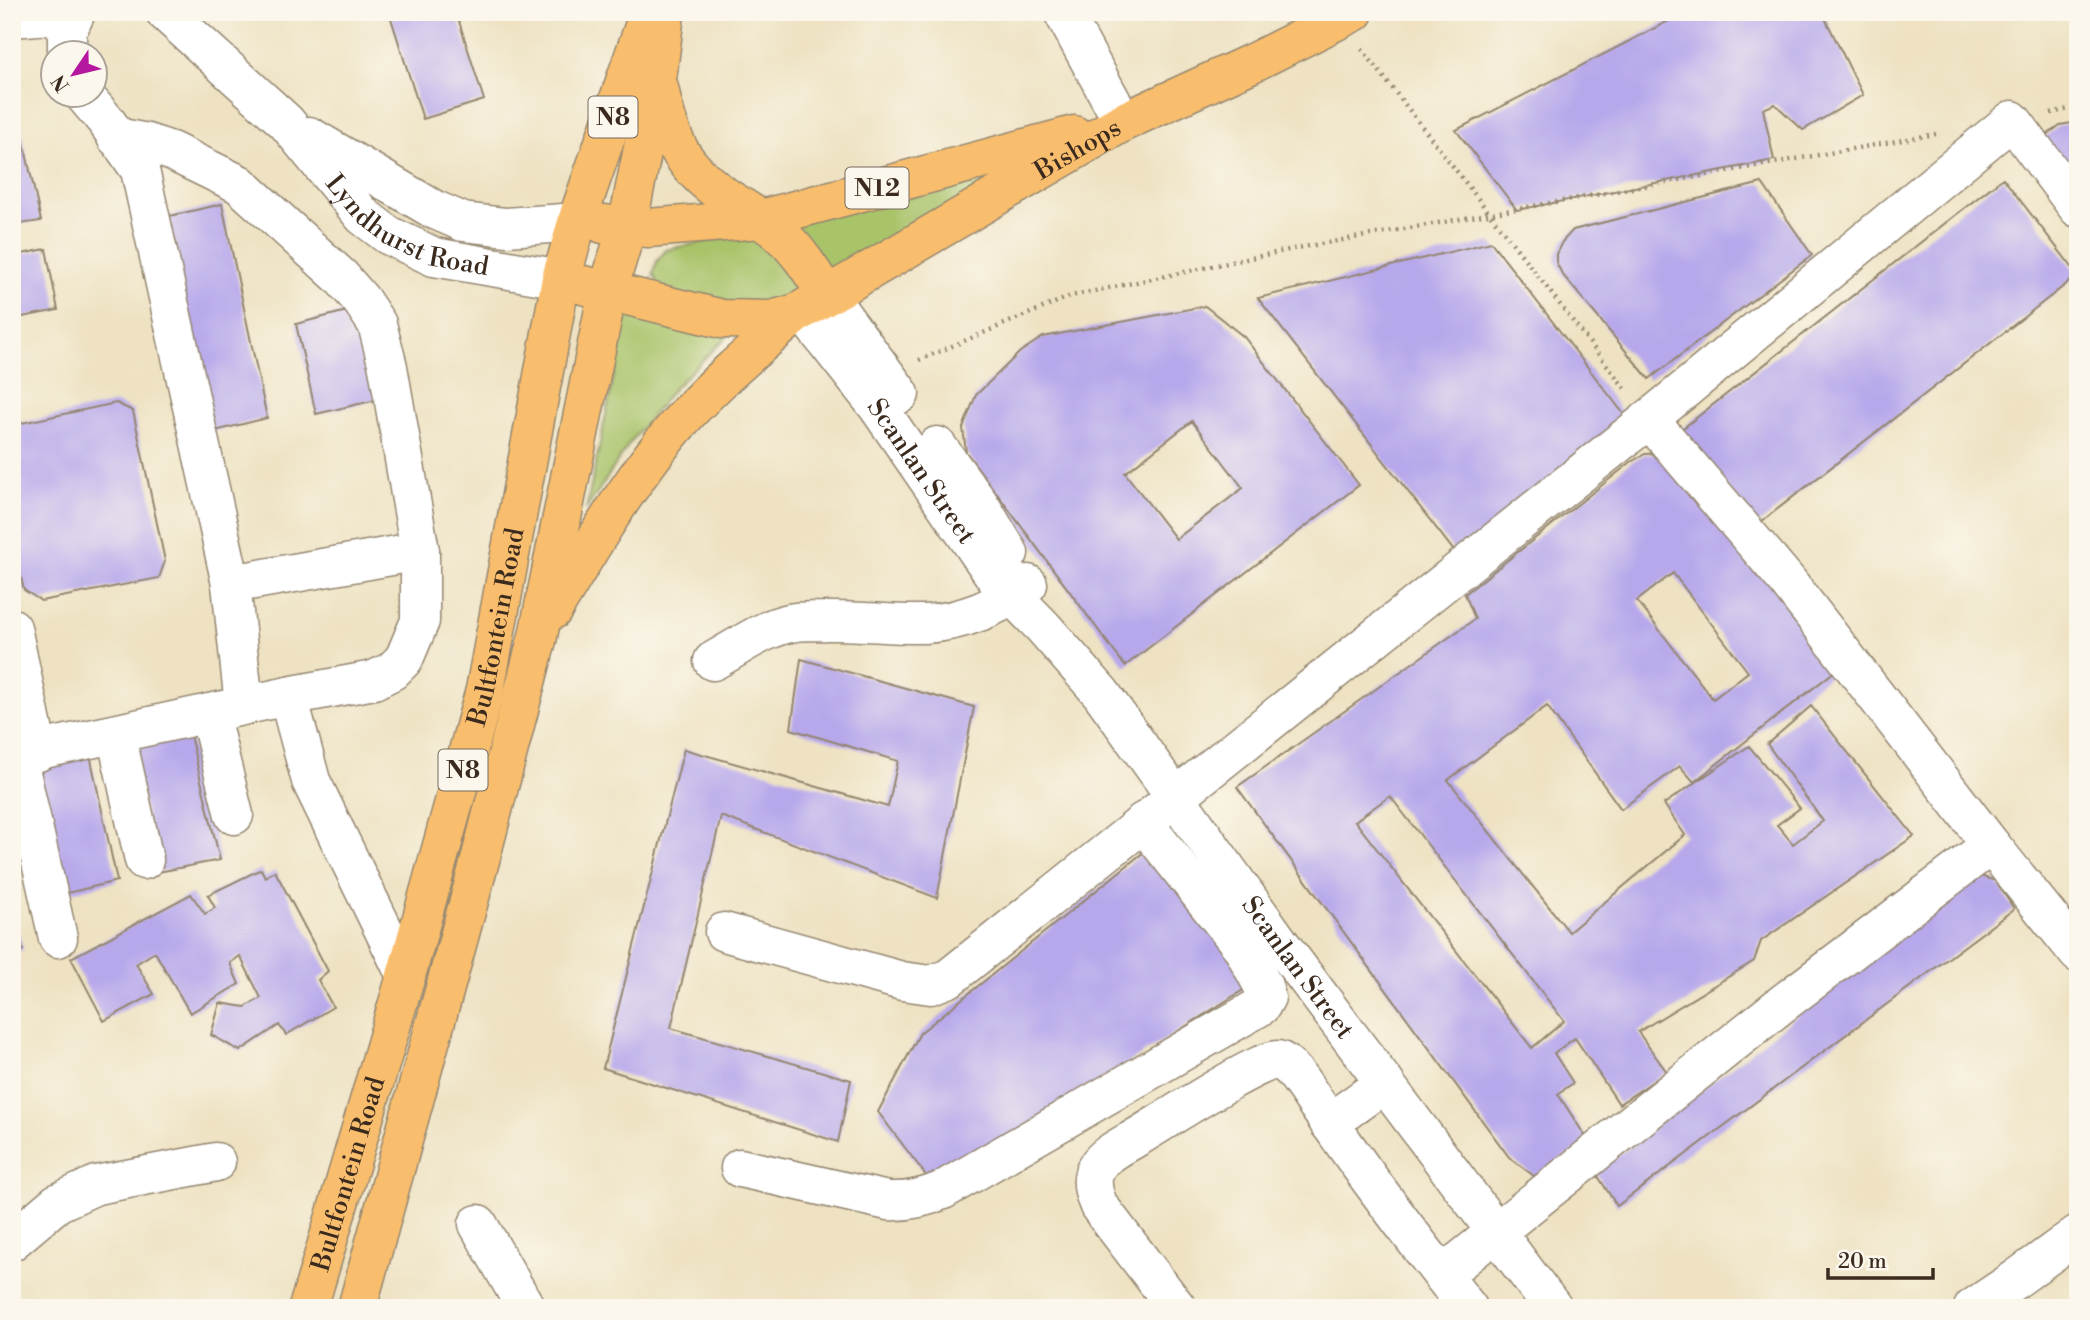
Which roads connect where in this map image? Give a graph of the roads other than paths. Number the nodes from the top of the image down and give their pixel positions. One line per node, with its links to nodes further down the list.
1 (165, 12): 11 (street, Lyndhurst Road)
2 (649, 12): 16 (highway, N8)
3 (665, 12): 9 (highway, N8)
4 (1063, 12): 12 (street)
5 (76, 13): 7 (street); 8 (street)
6 (1343, 15): 12 (highway, N12)
7 (12, 18)
8 (68, 38)
9 (657, 79): 15 (highway); 17 (highway, N8)
10 (94, 108): 13 (street)
11 (286, 122): 16 (street, Lyndhurst Road); 18 (street, Lyndhurst Road)
12 (1123, 122): 15 (highway, Bishops / N12); 20 (highway, Bishops / N12)
13 (117, 136): 22 (street); 23 (street)
14 (2078, 208): 21 (street)
15 (761, 219): 17 (highway, Bishops / N12); 20 (highway)
16 (578, 222): 17 (highway, Bishops / N12); 18 (highway, Bultfontein Road / N8)
17 (627, 227): 19 (highway, Bultfontein Road / N8)
18 (561, 279): 19 (highway, Bishops / N12); 40 (highway, Bultfontein Road / N8)
19 (608, 290): 20 (highway, Bishops / N12); 26 (highway, Bultfontein Road / N8)
20 (809, 306): 24 (street, Scanlan Street); 24 (street, Scanlan Street); 26 (highway)
21 (1649, 419): 32 (street); 35 (street)
22 (420, 551): 23 (street); 28 (street)
23 (231, 584): 29 (street)
24 (1021, 590): 27 (street); 32 (street, Scanlan Street)
25 (12, 628): 31 (street)
26 (538, 636): 51 (highway, Bultfontein Road / N8)
27 (713, 661)
28 (288, 696): 29 (street); 40 (street)
29 (226, 709): 30 (street); 33 (street)
30 (116, 734): 31 (street); 36 (street)
31 (22, 754): 38 (street)
32 (1175, 796): 34 (street); 41 (street, Scanlan Street)
33 (233, 815)
34 (1143, 822): 37 (street); 44 (street)
35 (1991, 845): 39 (street); 46 (street)
36 (144, 859)
37 (724, 932)
38 (58, 938)
39 (2078, 953)
40 (406, 976): 50 (highway, Bultfontein Road / N8)
41 (1385, 1083): 42 (street); 46 (street, Scanlan Street)
42 (1329, 1123): 49 (street); 53 (street)
43 (216, 1162): 48 (street)
44 (740, 1168)
45 (478, 1224): 52 (street)
46 (1496, 1231): 49 (street); 55 (street, Scanlan Street)
47 (2078, 1234): 56 (street)
48 (12, 1241)
49 (1442, 1275): 54 (street)
50 (308, 1308)
51 (357, 1308)
52 (526, 1308)
53 (1177, 1308)
54 (1468, 1308)
55 (1553, 1308)
56 (1973, 1308)

